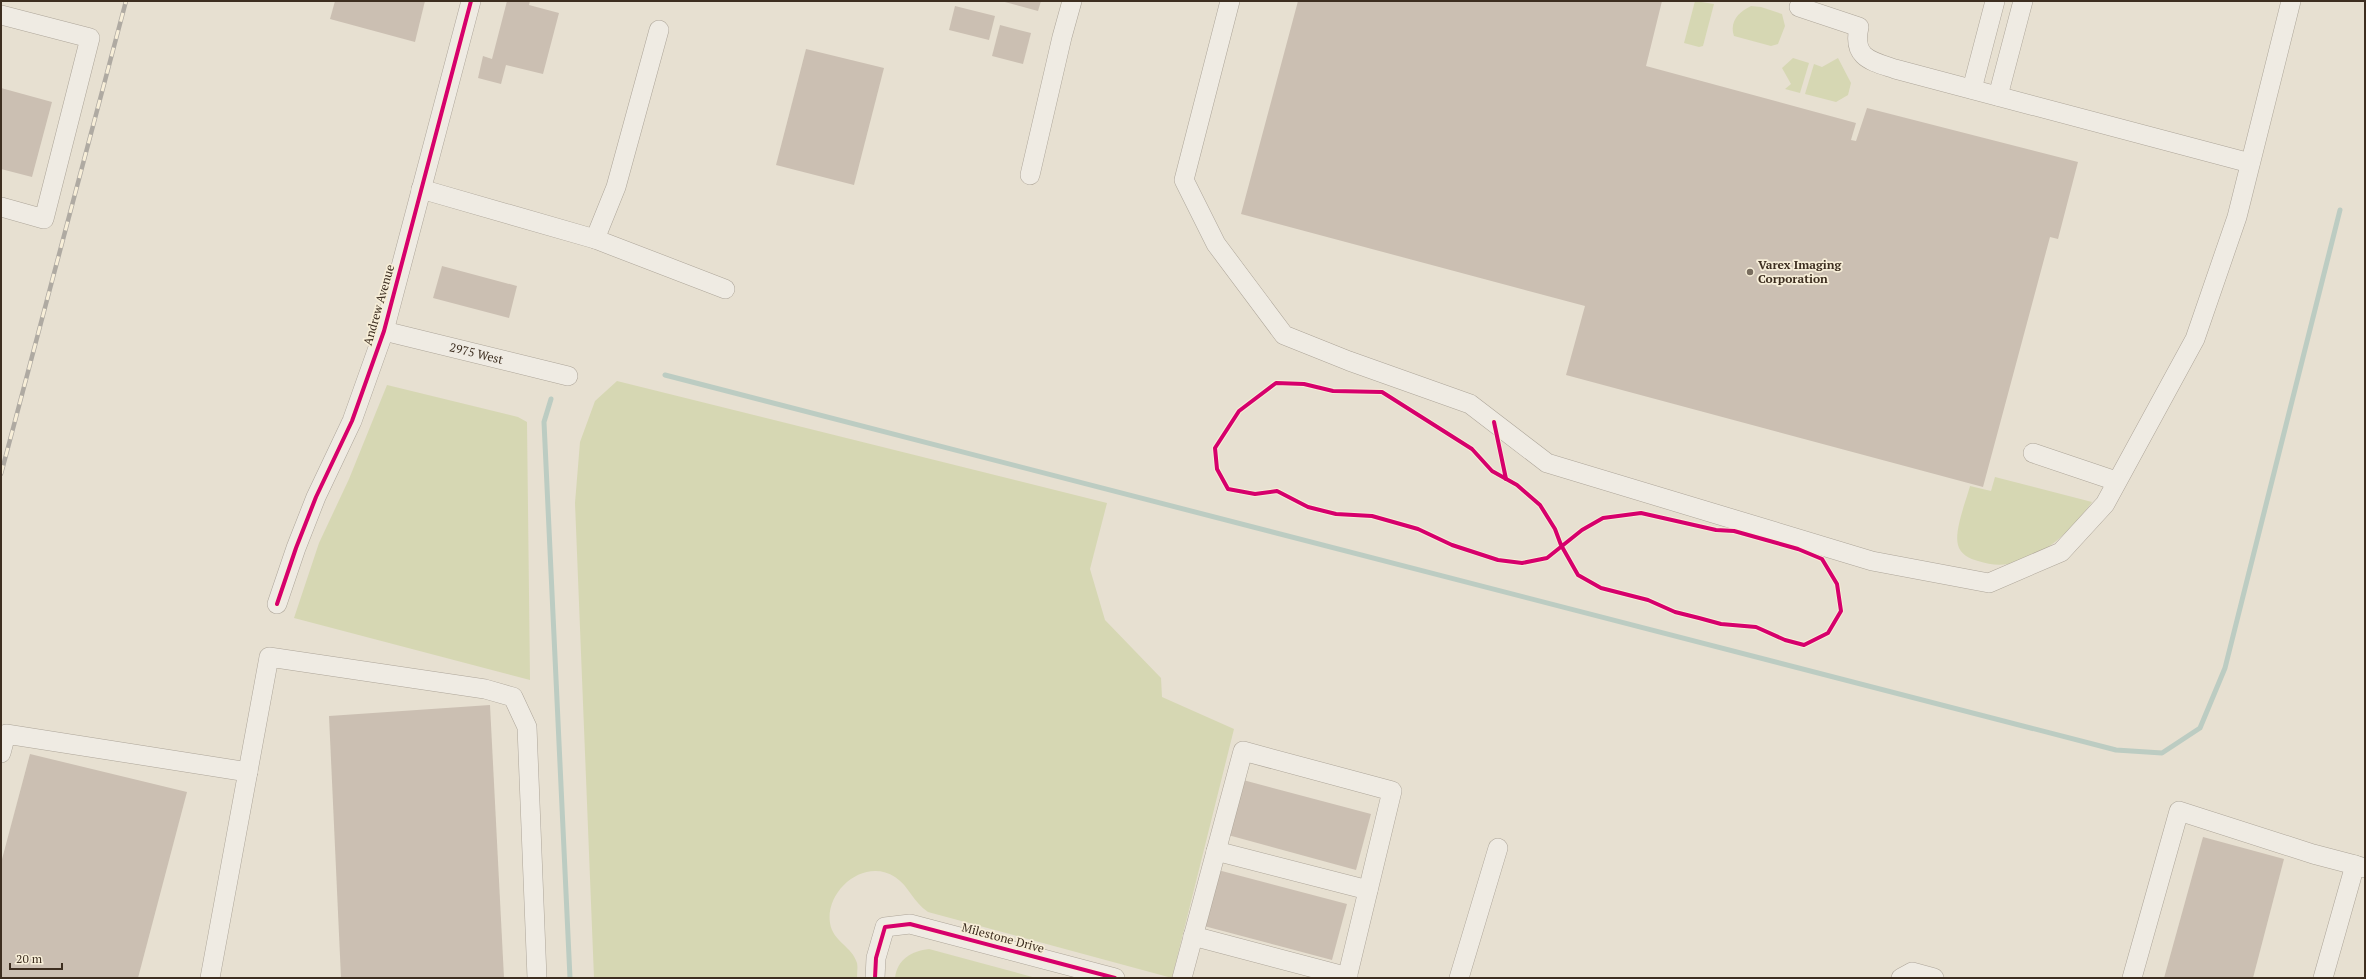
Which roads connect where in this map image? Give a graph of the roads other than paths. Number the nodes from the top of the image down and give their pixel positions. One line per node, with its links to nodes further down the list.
1 (471, 1): 14 (street, Andrew Avenue)
2 (1072, 1): 13 (street)
3 (1230, 1): 21 (street)
4 (1995, 1): 10 (street)
5 (2023, 1): 11 (street)
6 (2290, 1): 12 (street)
7 (1799, 7): 10 (street)
8 (1, 16): 15 (street)
9 (658, 30): 16 (street)
10 (1972, 89): 11 (street)
11 (1998, 96): 12 (street)
12 (2250, 163): 21 (street)
13 (1030, 175)
14 (421, 188): 16 (street); 18 (street, Andrew Avenue)
15 (1, 207)
16 (595, 239): 17 (street)
17 (725, 289)
18 (384, 331): 19 (street, 2975 West); 22 (street, Andrew Avenue)
19 (568, 376)
20 (2033, 453): 21 (street)
21 (2116, 482)
22 (277, 604)
23 (1, 753): 24 (street)
24 (248, 772): 30 (street); 31 (street)
25 (1498, 848): 36 (street)
26 (1216, 851): 28 (street); 28 (street); 29 (street)
27 (2360, 867): 39 (street); 40 (street)
28 (1368, 890): 35 (street)
29 (1194, 936): 34 (street); 35 (street)
30 (210, 978)
31 (537, 978)
32 (875, 978): 33 (street, Milestone Drive)
33 (1115, 978)
34 (1182, 978)
35 (1348, 978)
36 (1459, 978)
37 (1901, 978): 38 (street)
38 (1934, 978)
39 (2132, 978)
40 (2323, 978)

